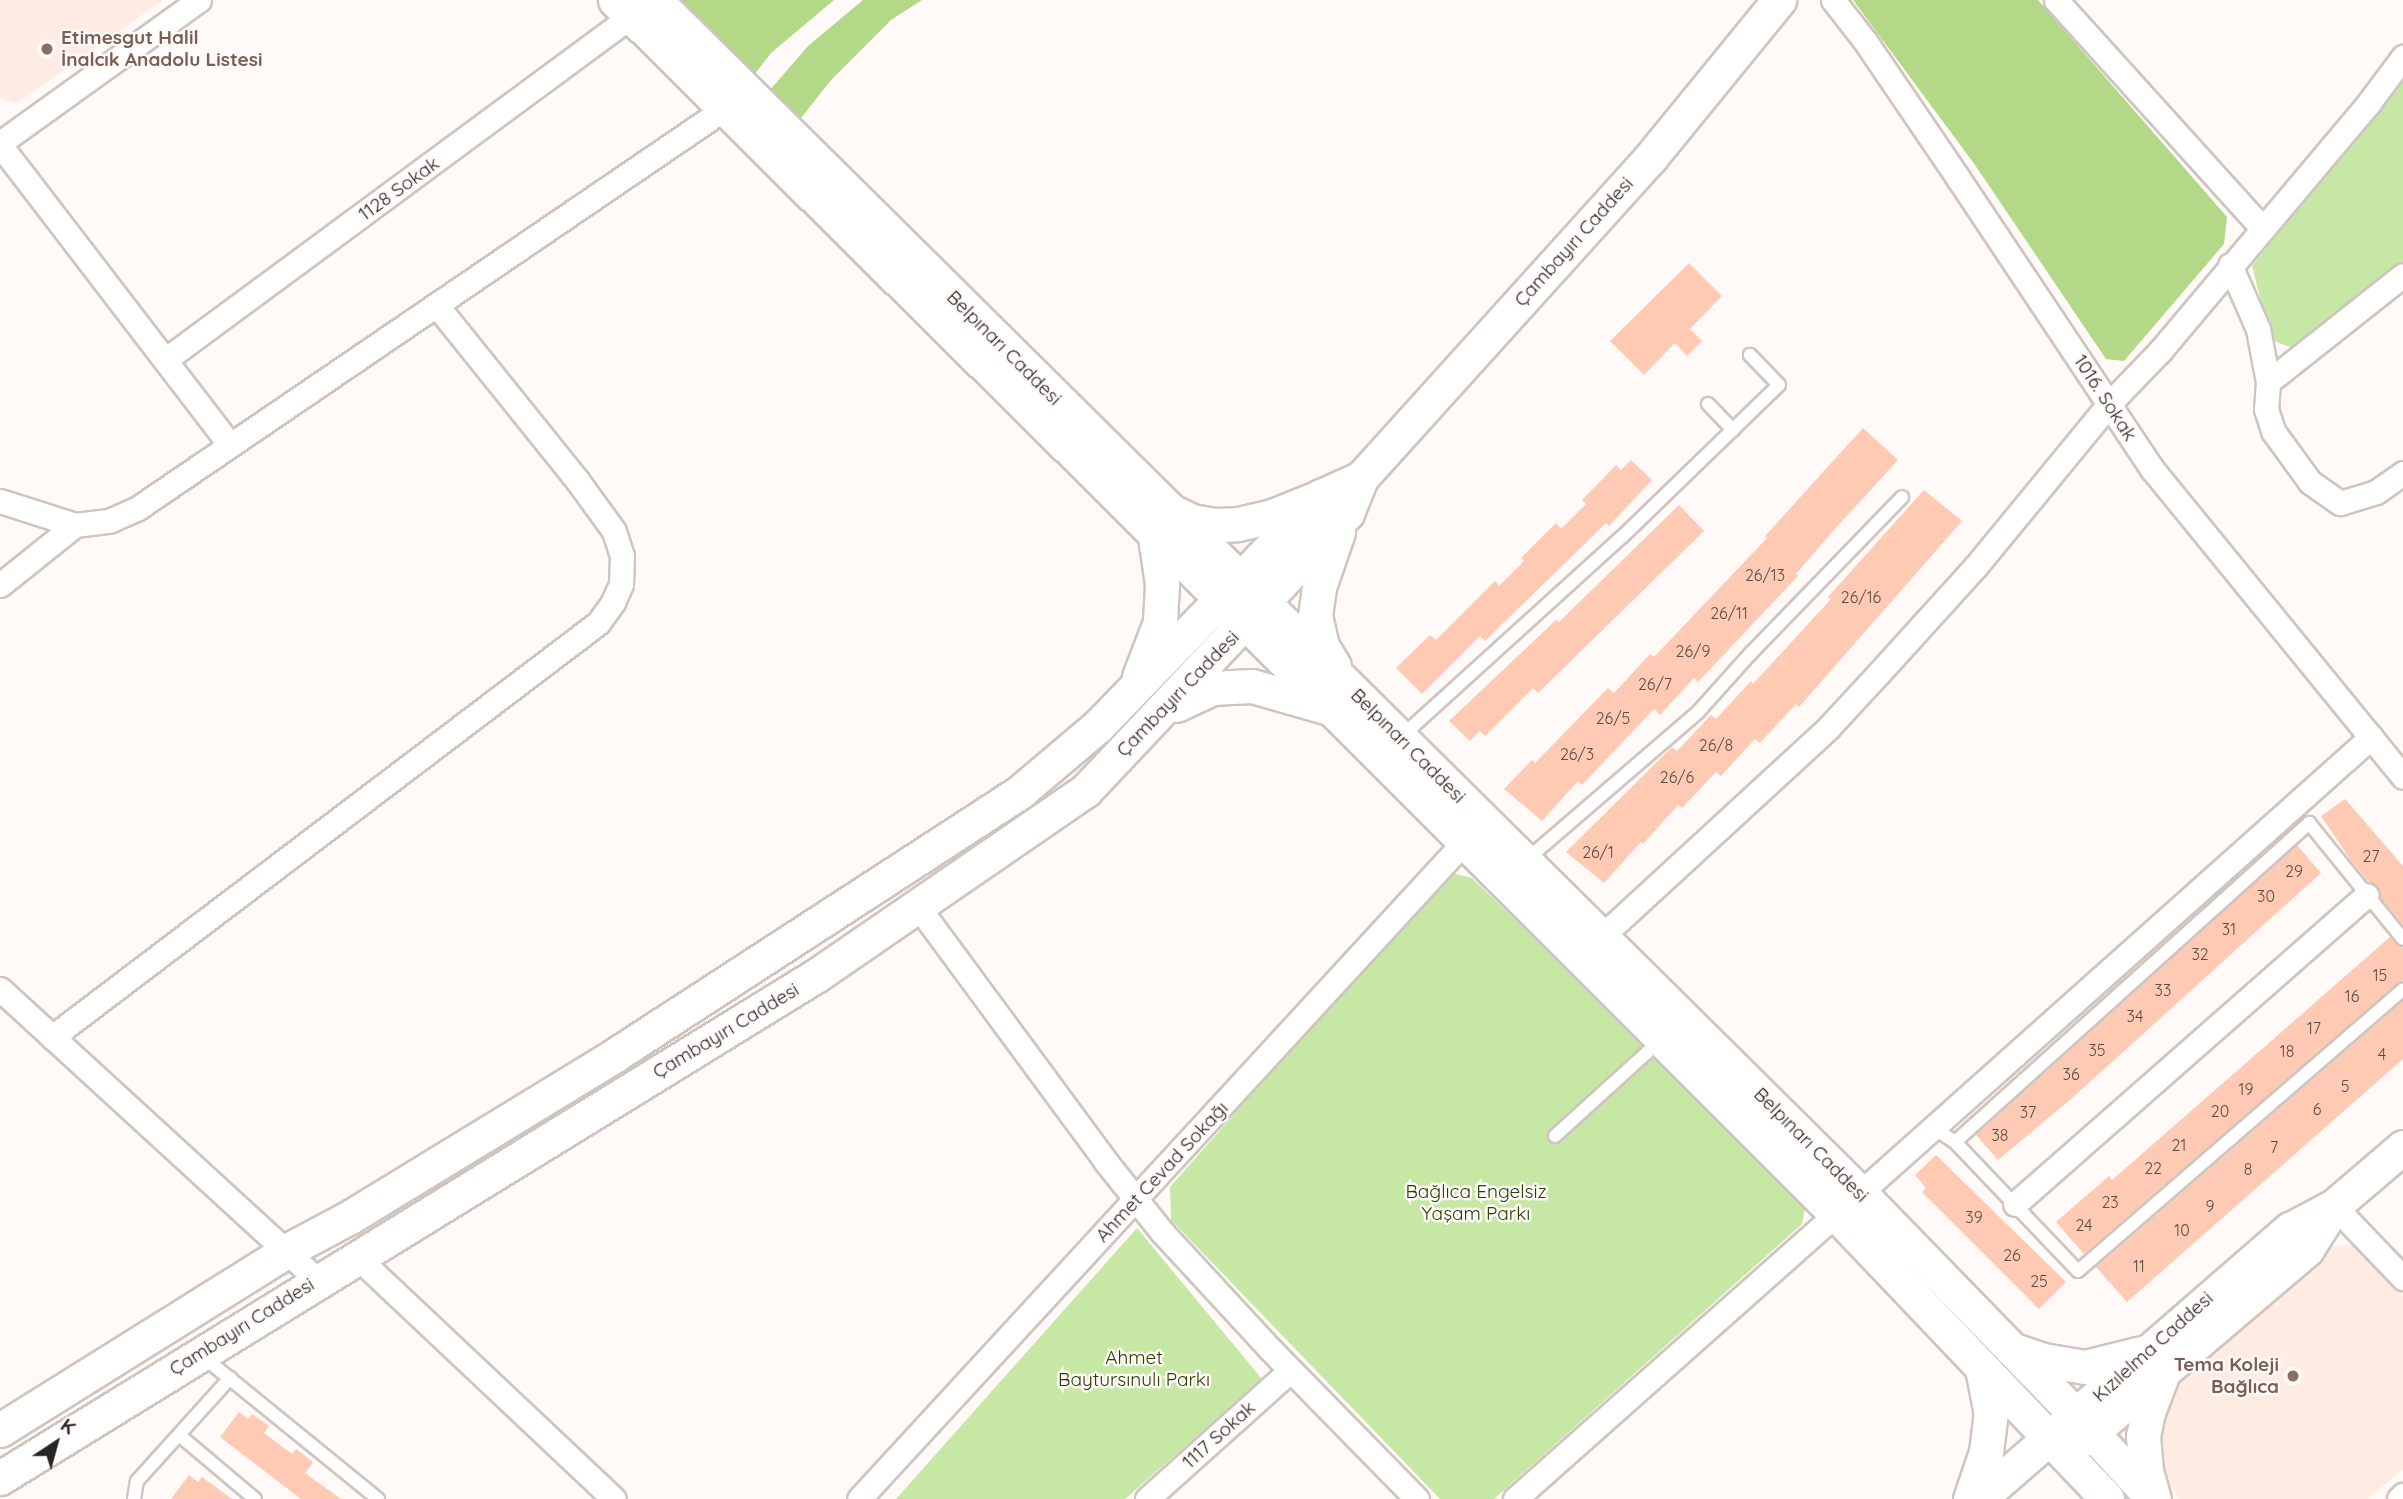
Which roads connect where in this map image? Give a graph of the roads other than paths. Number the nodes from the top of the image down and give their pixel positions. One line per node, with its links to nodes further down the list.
1 (199, 0): 8 (street)
2 (1779, 0): 23 (street, Çambayırı Caddesi)
3 (1833, 0): 17 (street, 1016. Sokak)
4 (2068, 4): 9 (street)
5 (634, 5): 7 (street, Belpınarı Caddesi); 14 (street, 1128 Sokak); 24 (street, Belpınarı Caddesi)
6 (2403, 57): 9 (street)
7 (723, 109): 12 (street); 24 (street, Belpınarı Caddesi)
8 (0, 144): 14 (street)
9 (2262, 228): 10 (street)
10 (2230, 265): 15 (street); 17 (street)
11 (2403, 275): 15 (street)
12 (437, 306): 19 (street); 42 (street)
13 (1750, 355): 18 (lane)
14 (165, 360): 19 (street)
15 (2268, 382): 20 (street)
16 (1707, 404): 18 (lane)
17 (2109, 404): 31 (street, 1016. Sokak); 38 (street)
18 (1733, 430): 32 (lane)
19 (230, 445): 25 (street)
20 (2403, 473)
21 (1902, 497): 35 (lane)
22 (0, 501): 25 (street)
23 (1334, 505): 24 (street); 27 (street, Çambayırı Caddesi); 29 (street)
24 (1160, 523): 27 (street, Belpınarı Caddesi); 28 (street)
25 (75, 525): 26 (street)
26 (0, 585)
27 (1242, 603): 28 (street, Çambayırı Caddesi); 29 (street, Belpınarı Caddesi); 30 (street, Çambayırı Caddesi)
28 (1134, 690): 52 (street, Çambayırı Caddesi)
29 (1336, 695): 30 (street); 32 (street, Belpınarı Caddesi); 34 (street, Belpınarı Caddesi)
30 (1164, 710): 37 (street, Çambayırı Caddesi)
31 (2371, 737): 33 (street, 1016. Sokak); 44 (street)
32 (1401, 738): 35 (street, Belpınarı Caddesi)
33 (2403, 776)
34 (1463, 843): 43 (street, Belpınarı Caddesi); 48 (street, Ahmet Cevad Sokağı)
35 (1524, 861): 38 (street, Belpınarı Caddesi)
36 (2367, 895): 39 (lane); 46 (lane); 50 (street)
37 (919, 908): 48 (street); 53 (street, Çambayırı Caddesi)
38 (1601, 937): 49 (street, Belpınarı Caddesi)
39 (2403, 939)
40 (0, 989): 42 (street)
41 (2403, 989): 50 (lane)
42 (52, 1037): 52 (street)
43 (1661, 1041): 45 (lane); 49 (street, Belpınarı Caddesi)
44 (1934, 1128): 46 (lane); 49 (street)
45 (1555, 1136)
46 (1955, 1142): 50 (lane)
47 (2403, 1147): 51 (street, Kızılelma Caddesi)
48 (1136, 1201): 60 (street); 72 (street, Ahmet Cevad Sokağı)
49 (1848, 1204): 56 (street, Belpınarı Caddesi); 59 (street, Belpınarı Caddesi); 75 (street)
50 (2015, 1204)
51 (2334, 1206): 54 (street); 58 (street, Kızılelma Caddesi)
52 (286, 1251): 55 (street); 63 (street, Çambayırı Caddesi)
53 (356, 1256): 55 (street, Çambayırı Caddesi); 71 (street)
54 (2403, 1278)
55 (318, 1280): 57 (street, Çambayırı Caddesi)
56 (2014, 1350): 58 (street); 62 (street, Belpınarı Caddesi)
57 (199, 1354): 61 (lane); 66 (street, Çambayırı Caddesi)
58 (2157, 1360): 62 (street, Kızılelma Caddesi); 80 (street)
59 (1982, 1368): 65 (street, Belpınarı Caddesi); 76 (street)
60 (1291, 1370): 73 (street, 1117 Sokak); 74 (street)
61 (230, 1378): 64 (lane); 70 (lane)
62 (2085, 1424): 65 (street, Kızılelma Caddesi); 80 (street, Belpınarı Caddesi)
63 (0, 1430)
64 (179, 1436): 68 (lane); 69 (lane)
65 (2057, 1448): 77 (street, Kızılelma Caddesi); 78 (street, Kızılelma Caddesi); 79 (street, Belpınarı Caddesi)
66 (0, 1478)
67 (2403, 1495): 81 (street)
68 (134, 1499)
69 (255, 1499)
70 (378, 1499)
71 (614, 1499)
72 (859, 1499)
73 (1147, 1499)
74 (1417, 1499)
75 (1515, 1499)
76 (1970, 1499)
77 (1979, 1499)
78 (2014, 1499)
79 (2107, 1499)
80 (2153, 1499)
81 (2399, 1499)

